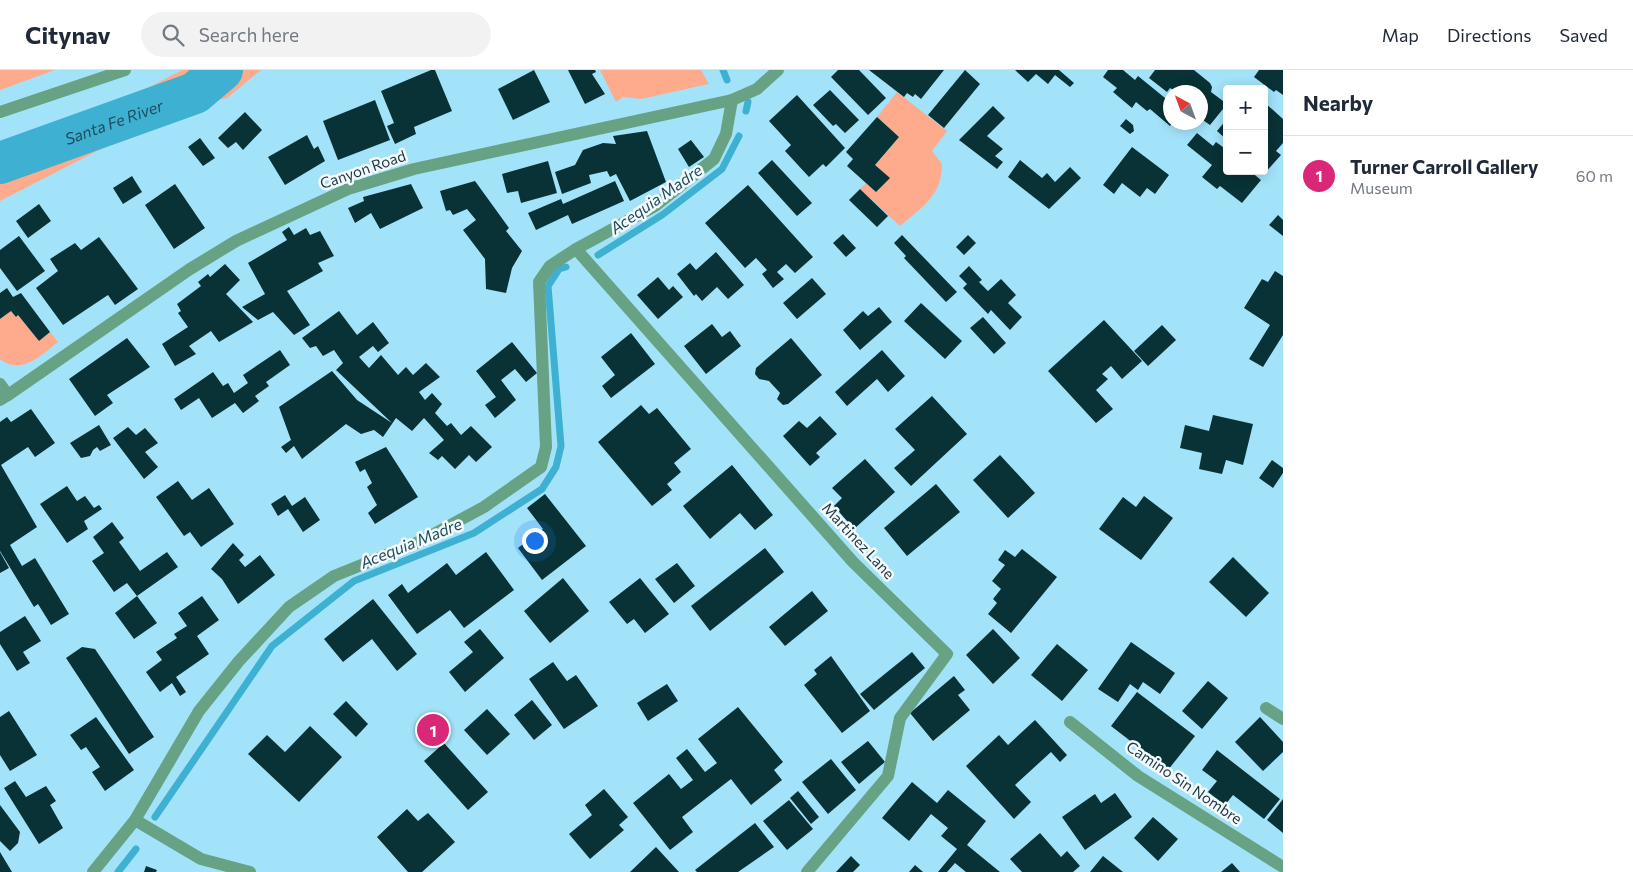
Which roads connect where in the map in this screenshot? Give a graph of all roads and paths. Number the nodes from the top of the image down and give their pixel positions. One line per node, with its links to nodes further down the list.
1 (126, 70): 4 (street)
2 (778, 70): 3 (street, Canyon Road)
3 (732, 100): 5 (street); 7 (street, Canyon Road)
4 (0, 112)
5 (576, 249): 11 (street); 15 (street, Martinez Lane)
6 (0, 384): 7 (street)
7 (4, 398)
8 (1266, 708): 9 (street)
9 (1283, 719)
10 (1070, 722): 12 (street, Camino Sin Nombre)
11 (135, 820): 13 (street); 14 (street)
12 (1283, 867)
13 (93, 872)
14 (250, 872)
15 (807, 872)

